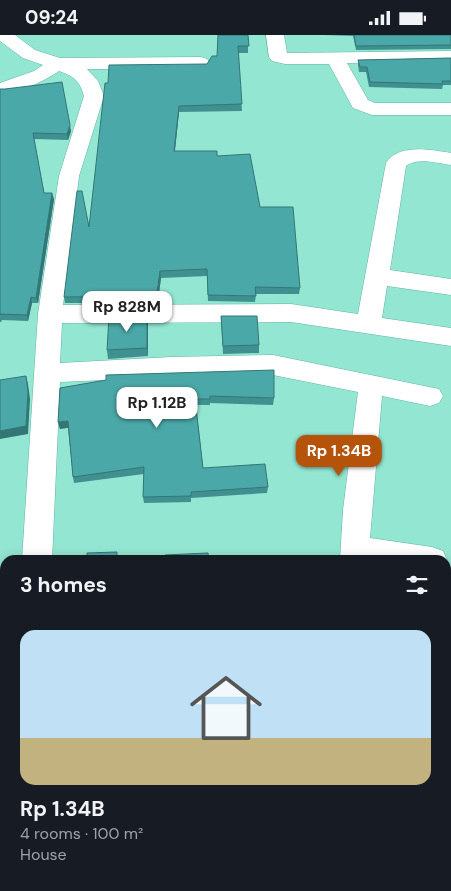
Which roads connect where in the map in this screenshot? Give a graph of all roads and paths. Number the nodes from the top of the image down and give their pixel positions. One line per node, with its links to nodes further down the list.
1 (4, 35): 6 (street)
2 (275, 35): 4 (street)
3 (451, 57): 4 (street)
4 (335, 58): 8 (street)
5 (201, 63): 6 (street)
6 (56, 64): 7 (street); 12 (street)
7 (4, 88)
8 (451, 109)
9 (451, 159): 10 (street)
10 (377, 276): 11 (street); 13 (street)
11 (451, 287)
12 (50, 314): 13 (street); 15 (street)
13 (369, 323): 14 (street)
14 (451, 337)
15 (48, 373): 17 (street); 19 (street)
16 (369, 395): 18 (street)
17 (430, 396)
18 (355, 554): 20 (street)
19 (37, 555)
20 (368, 555)

